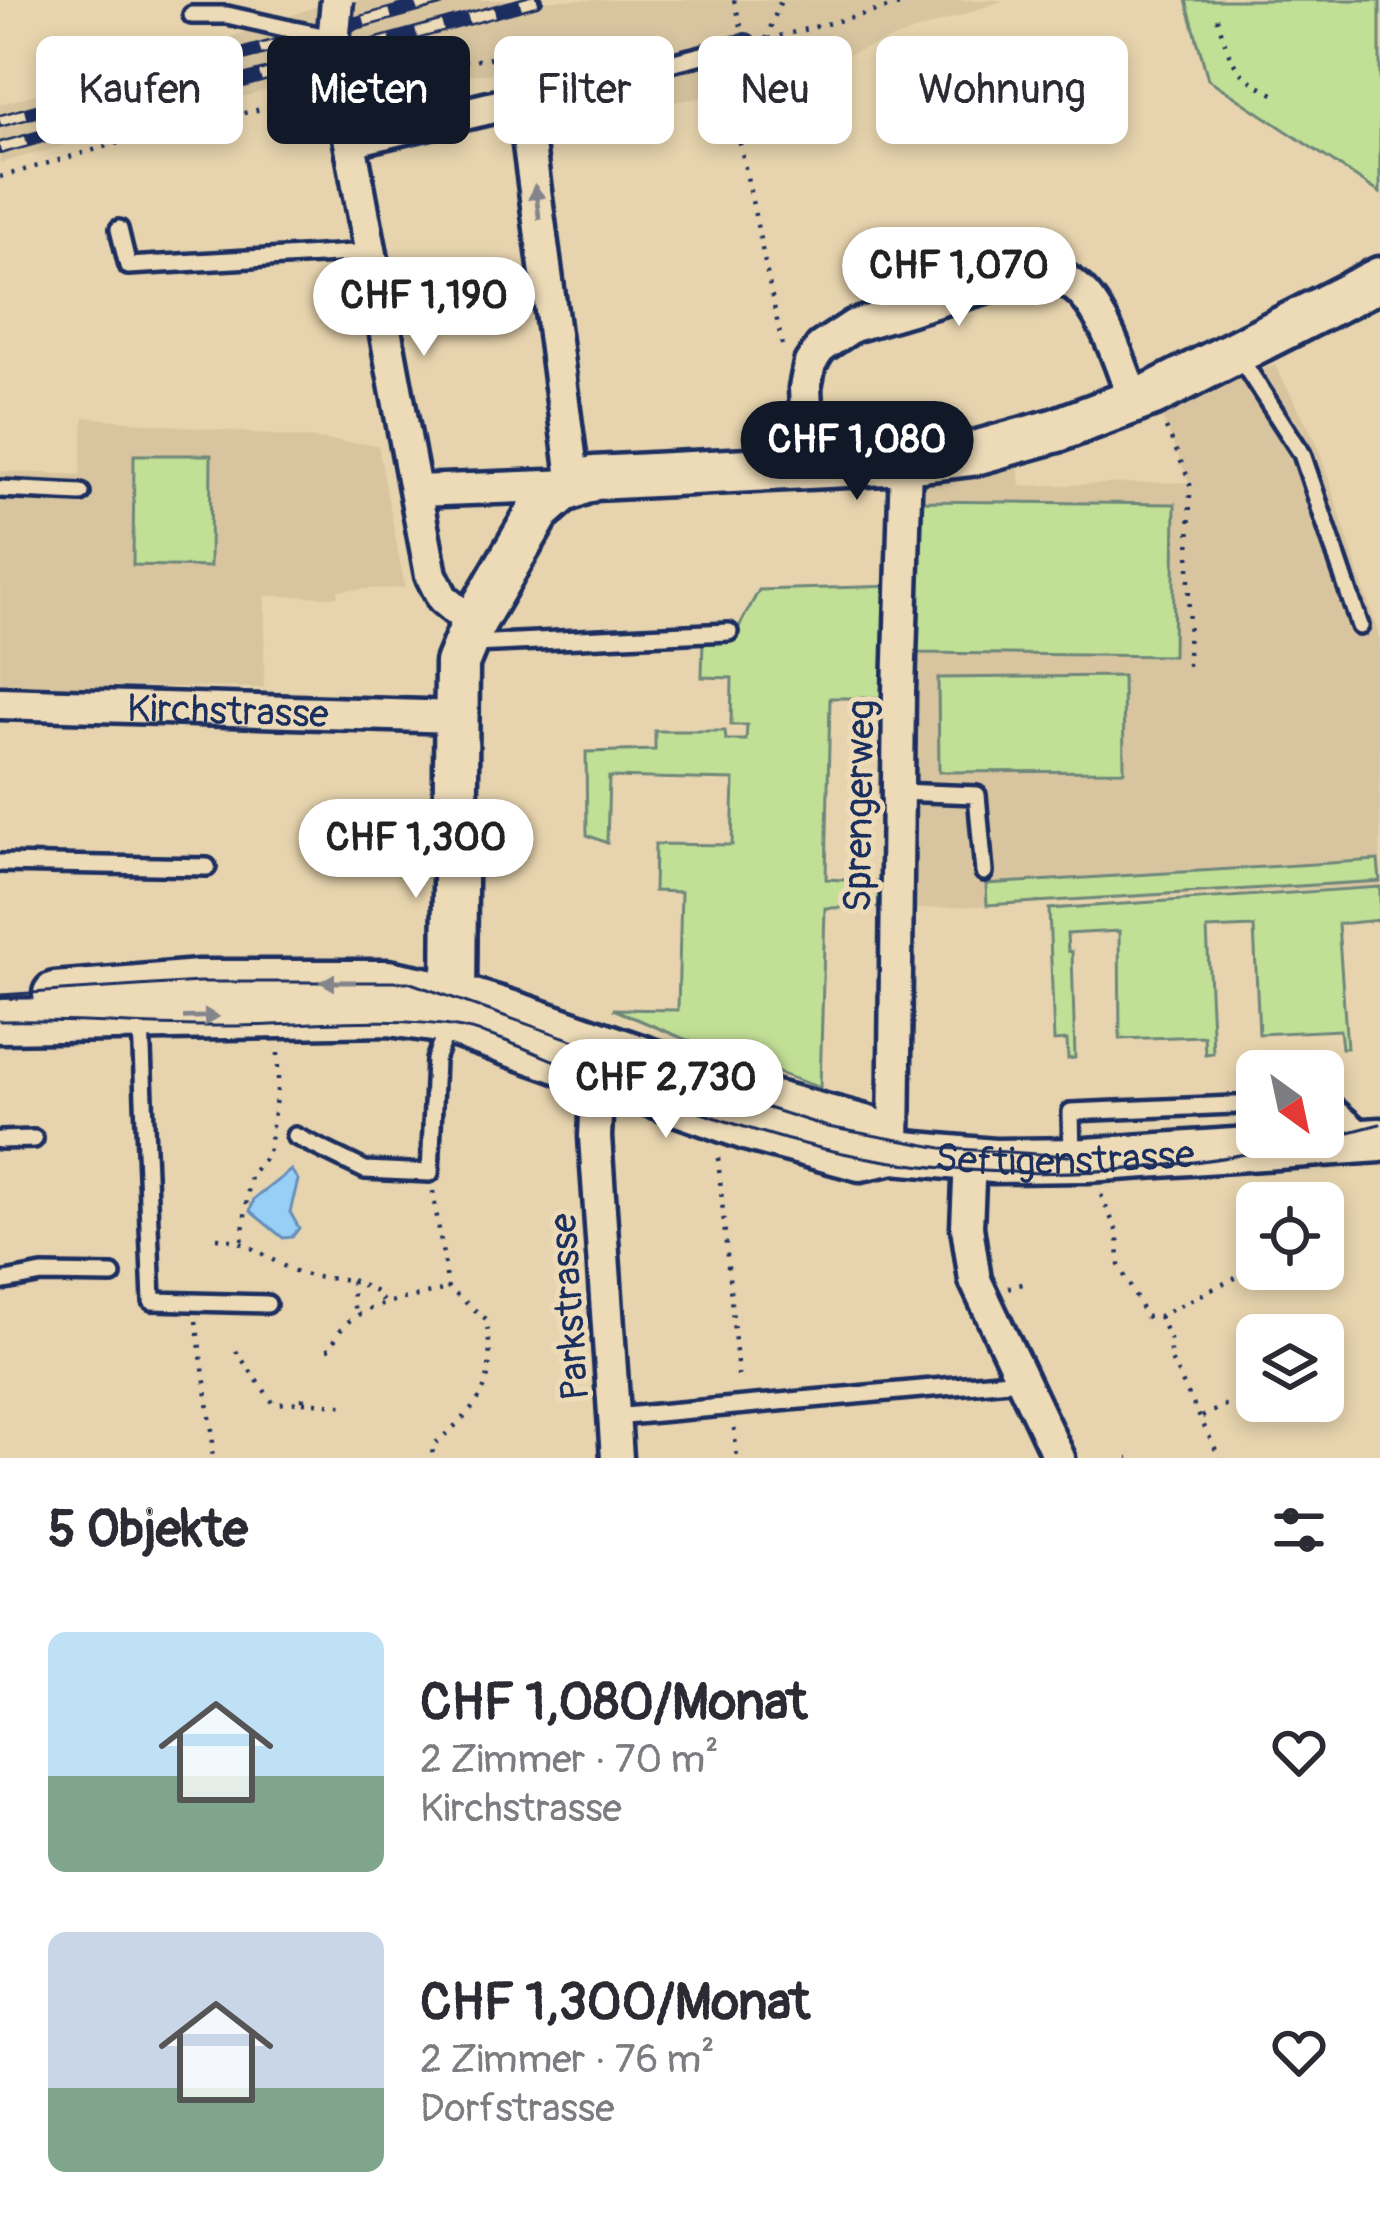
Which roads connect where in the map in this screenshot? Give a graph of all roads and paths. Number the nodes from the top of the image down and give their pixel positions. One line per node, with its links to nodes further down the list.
1 (337, 0): 7 (street, bridge)
2 (782, 0): 3 (path)
3 (919, 0)
4 (192, 15): 6 (lane, bridge)
5 (1217, 18): 8 (path)
6 (323, 36)
7 (333, 36)
8 (1281, 98)
9 (267, 124): 13 (path)
10 (347, 144): 16 (street)
11 (529, 144): 25 (street, one-way to 11)
12 (740, 144): 21 (path)
13 (3, 177): 14 (path)
14 (0, 187)
15 (119, 229): 16 (lane)
16 (371, 252): 27 (street)
17 (923, 260): 19 (lane)
18 (1380, 279): 20 (main road)
19 (935, 302): 21 (street); 22 (street)
20 (1236, 352): 22 (main road); 29 (lane)
21 (805, 388): 24 (street)
22 (1144, 398): 23 (main road); 32 (path)
23 (906, 462): 24 (main road); 35 (street, Sprengerweg)
24 (809, 466): 25 (main road)
25 (574, 485): 27 (street); 31 (main road)
26 (0, 489): 28 (lane)
27 (416, 490): 31 (street)
28 (81, 493)
29 (1360, 626)
30 (729, 632): 31 (lane)
31 (468, 634): 34 (main road)
32 (1189, 668)
33 (0, 704): 34 (street, Kirchstrasse)
34 (457, 717): 40 (main road)
35 (897, 792): 38 (lane); 52 (street, Sprengerweg)
36 (0, 863): 37 (lane)
37 (207, 866)
38 (984, 872)
39 (0, 995): 40 (main road, Seftigenstrasse, one-way to 39)
40 (451, 1009): 41 (main road, Seftigenstrasse, one-way to 40); 44 (main road, Seftigenstrasse); 52 (main road, Seftigenstrasse); 54 (lane)
41 (141, 1018): 42 (main road, Seftigenstrasse); 63 (lane)
42 (0, 1021)
43 (278, 1042): 57 (path)
44 (606, 1080): 52 (main road, Seftigenstrasse); 74 (street, Parkstrasse)
45 (1236, 1105): 55 (lane)
46 (1344, 1113): 51 (lane)
47 (296, 1136): 54 (lane)
48 (34, 1139): 50 (lane)
49 (716, 1139): 73 (path)
50 (0, 1140)
51 (1378, 1140): 55 (main road, Seftigenstrasse)
52 (895, 1152): 53 (main road, Seftigenstrasse)
53 (970, 1160): 55 (main road, Seftigenstrasse); 70 (street)
54 (430, 1174): 62 (path)
55 (1085, 1175): 67 (path)
56 (218, 1238): 57 (path)
57 (242, 1240): 60 (path)
58 (112, 1275): 61 (lane)
59 (1236, 1278): 67 (path)
60 (351, 1280): 64 (path); 66 (path)
61 (0, 1282)
62 (448, 1288): 64 (path); 77 (path)
63 (192, 1302): 65 (lane); 76 (path)
64 (384, 1303): 66 (path)
65 (267, 1304)
66 (355, 1316): 68 (path)
67 (1159, 1316): 75 (path)
68 (326, 1349)
69 (236, 1351): 72 (path)
70 (1020, 1380): 73 (lane); 80 (street)
71 (1229, 1403): 75 (path)
72 (350, 1406)
73 (736, 1406): 74 (lane); 79 (path)
74 (614, 1417): 78 (street, Parkstrasse)
75 (1200, 1418): 81 (path)
76 (212, 1458)
77 (433, 1458)
78 (617, 1458)
79 (736, 1458)
80 (1059, 1458)
81 (1220, 1458)

